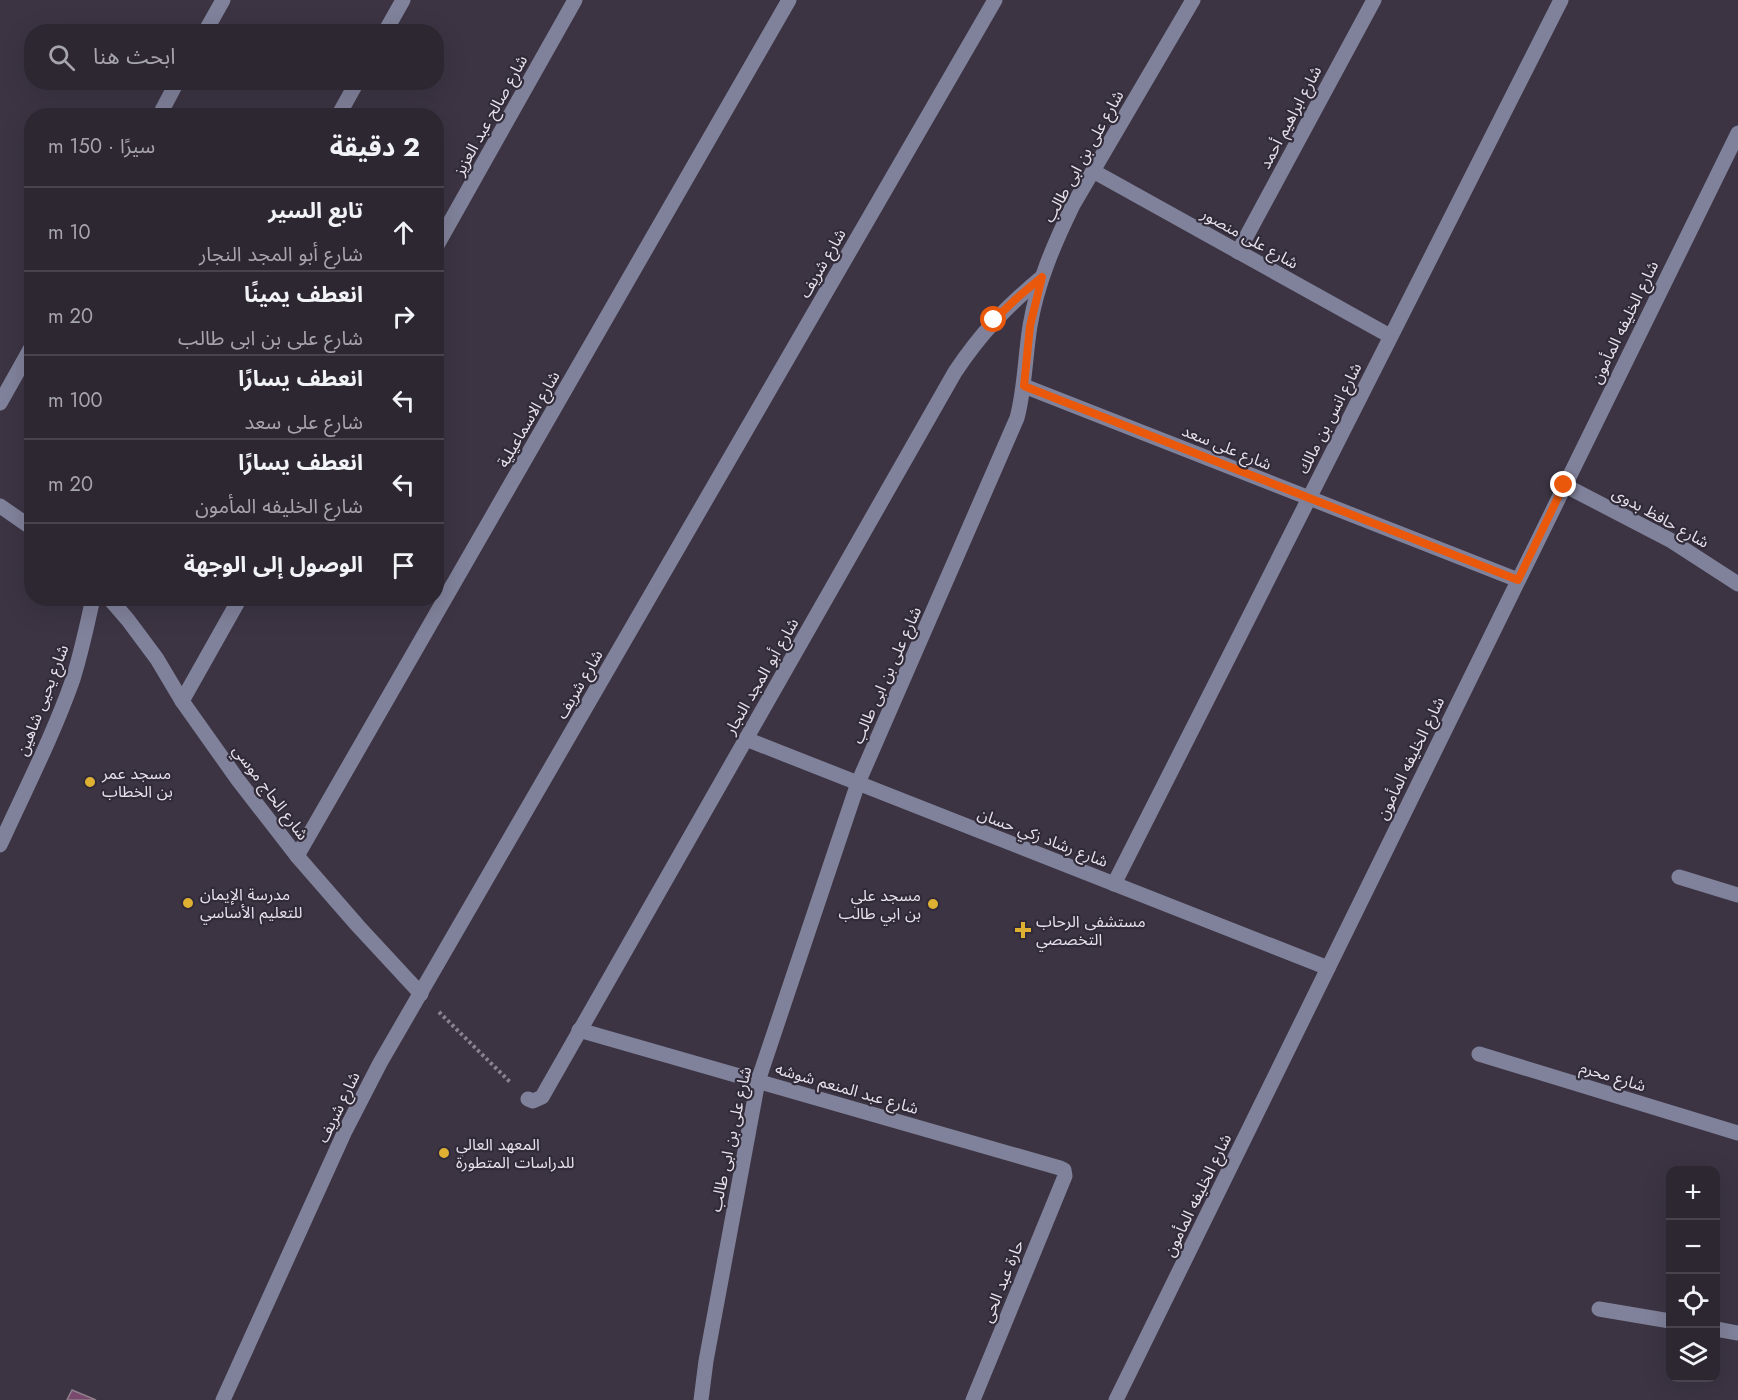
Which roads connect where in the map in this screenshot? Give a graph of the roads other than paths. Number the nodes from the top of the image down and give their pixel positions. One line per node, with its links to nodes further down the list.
1 (223, 0): 9 (street)
2 (403, 0): 10 (street)
3 (575, 0): 17 (street, شارع صالح عبد العزيز)
4 (789, 0): 30 (street, شارع الاسماعيلية)
5 (994, 0): 44 (street, شارع شريف)
6 (1193, 0): 16 (street, شارع على بن ابى طالب)
7 (1374, 0): 18 (street, شارع ابراهيم أحمد)
8 (1561, 0): 20 (street, شارع انس بن مالك)
9 (210, 24)
10 (390, 24)
11 (173, 90): 13 (street)
12 (353, 90): 14 (street)
13 (163, 108)
14 (342, 108)
15 (1738, 133): 24 (street, شارع الخليفه المأمون)
16 (1093, 171): 18 (street, شارع على منصور); 19 (street, شارع على بن ابى طالب)
17 (444, 234)
18 (1238, 252): 20 (street, شارع على منصور)
19 (1042, 277): 22 (street, شارع على بن ابى طالب); 36 (street, شارع أبو المجد النجار)
20 (1390, 336): 25 (street, شارع انس بن مالك)
21 (24, 360): 23 (street)
22 (1024, 386): 25 (street, شارع على سعد); 37 (street, شارع على بن ابى طالب)
23 (0, 403)
24 (1564, 485): 28 (street, شارع الخليفه المأمون); 29 (street, شارع حافظ بدوى)
25 (1309, 498): 28 (street, شارع على سعد); 41 (street, شارع انس بن مالك)
26 (0, 506): 27 (street)
27 (24, 522)
28 (1518, 580): 43 (street, شارع الخليفه المأمون)
29 (1738, 584)
30 (444, 600)
31 (91, 606): 38 (street, شارع يحيى شاهين)
32 (116, 606): 35 (street, شارع الحاج موسي)
33 (235, 606): 35 (street)
34 (441, 606): 39 (street, شارع الاسماعيلية)
35 (182, 701): 39 (street, شارع الحاج موسي)
36 (746, 739): 37 (street, شارع رشاد زكي حسان); 45 (street, شارع أبو المجد النجار)
37 (858, 783): 41 (street, شارع رشاد زكي حسان); 47 (street, شارع على بن ابى طالب)
38 (0, 845)
39 (297, 856): 44 (street, شارع الحاج موسي)
40 (1678, 877): 42 (street)
41 (1114, 884): 43 (street, شارع رشاد زكي حسان)
42 (1738, 895)
43 (1328, 968): 58 (street, شارع الخليفه المأمون)
44 (421, 994): 55 (street, شارع شريف)
45 (579, 1030): 47 (street, شارع عبد المنعم شوشه); 48 (street, شارع أبو المجد النجار)
46 (1479, 1054): 49 (street, شارع محرم)
47 (758, 1081): 50 (street, شارع عبد المنعم شوشه); 56 (street, شارع على بن ابى طالب)
48 (528, 1099)
49 (1738, 1133)
50 (1065, 1176): 57 (street, حارة عبد الحى)
51 (1599, 1309): 52 (street)
52 (1666, 1320)
53 (1720, 1330): 54 (street)
54 (1738, 1333)
55 (223, 1400)
56 (701, 1400)
57 (973, 1400)
58 (1116, 1400)

